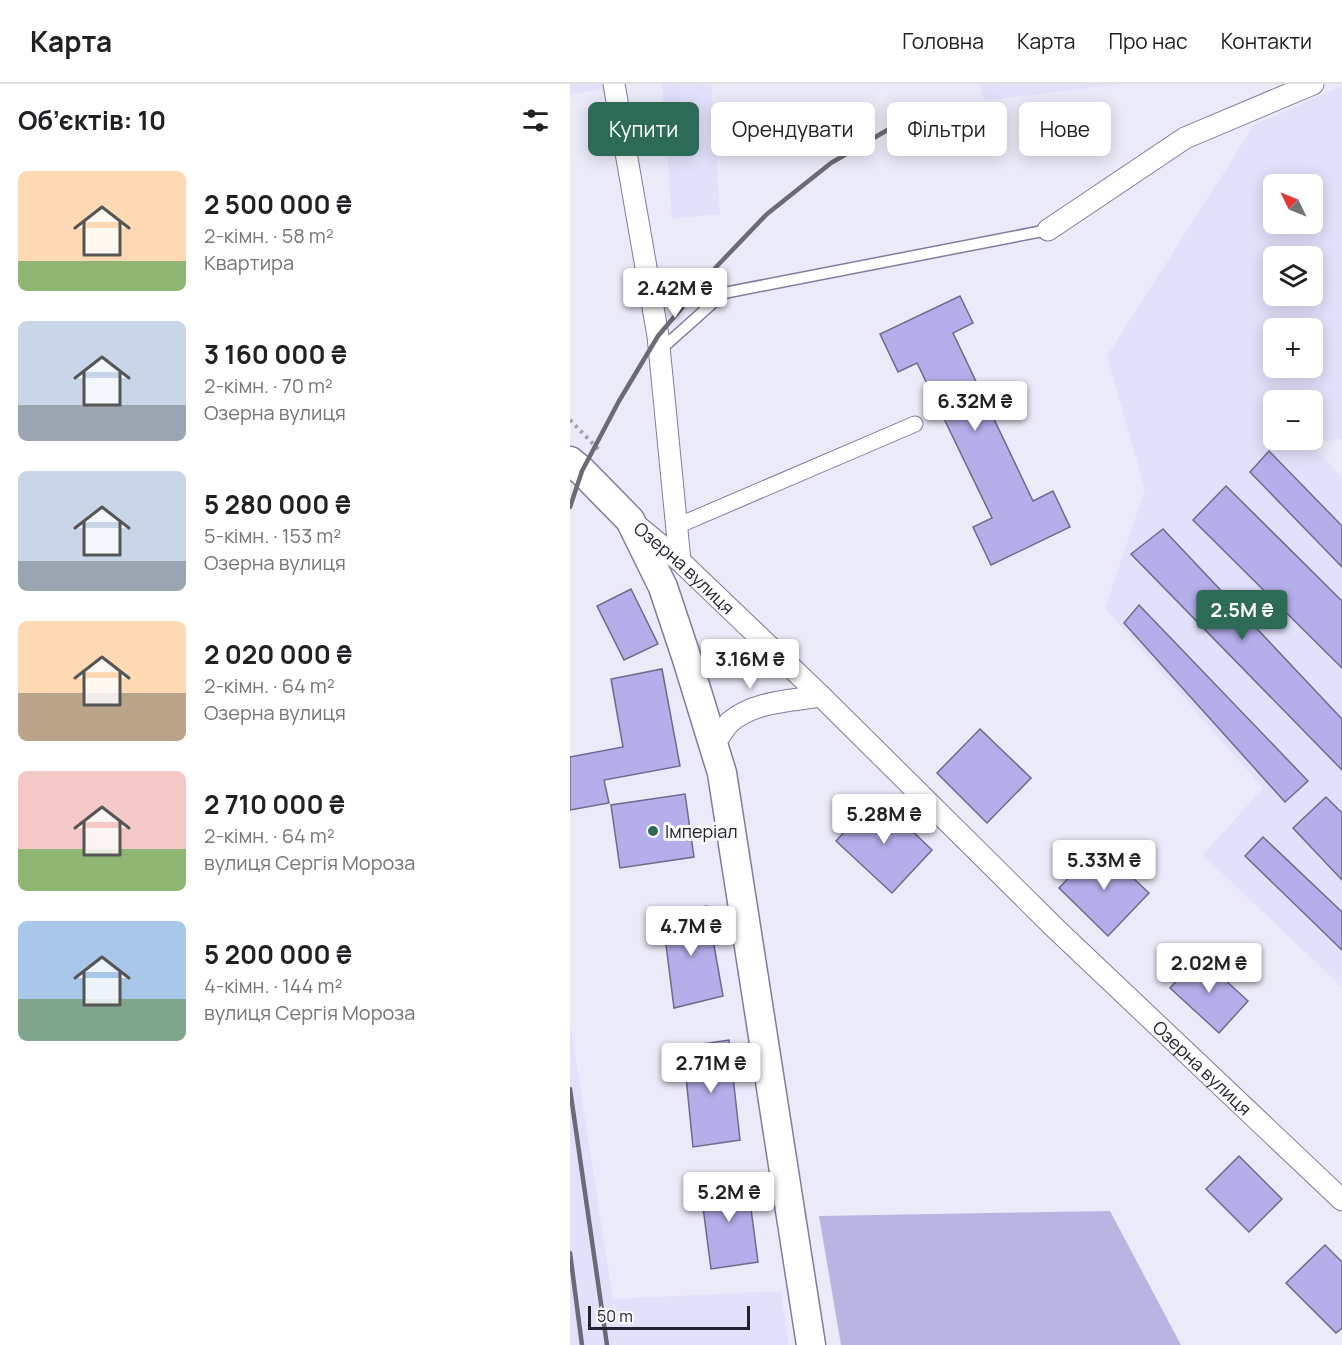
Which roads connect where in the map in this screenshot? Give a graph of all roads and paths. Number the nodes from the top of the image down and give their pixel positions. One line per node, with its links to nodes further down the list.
1 (614, 84): 4 (street)
2 (1313, 84): 3 (street)
3 (1048, 230): 4 (lane)
4 (659, 351): 8 (street)
5 (915, 424): 8 (street)
6 (570, 461): 7 (main road, Озерна вулиця)
7 (630, 520): 9 (street, Озерна вулиця); 11 (main road)
8 (677, 526): 9 (street)
9 (680, 561): 10 (street, Озерна вулиця)
10 (821, 696): 11 (street); 12 (street, Озерна вулиця)
11 (713, 745): 13 (main road)
12 (1342, 1200)
13 (811, 1345)

